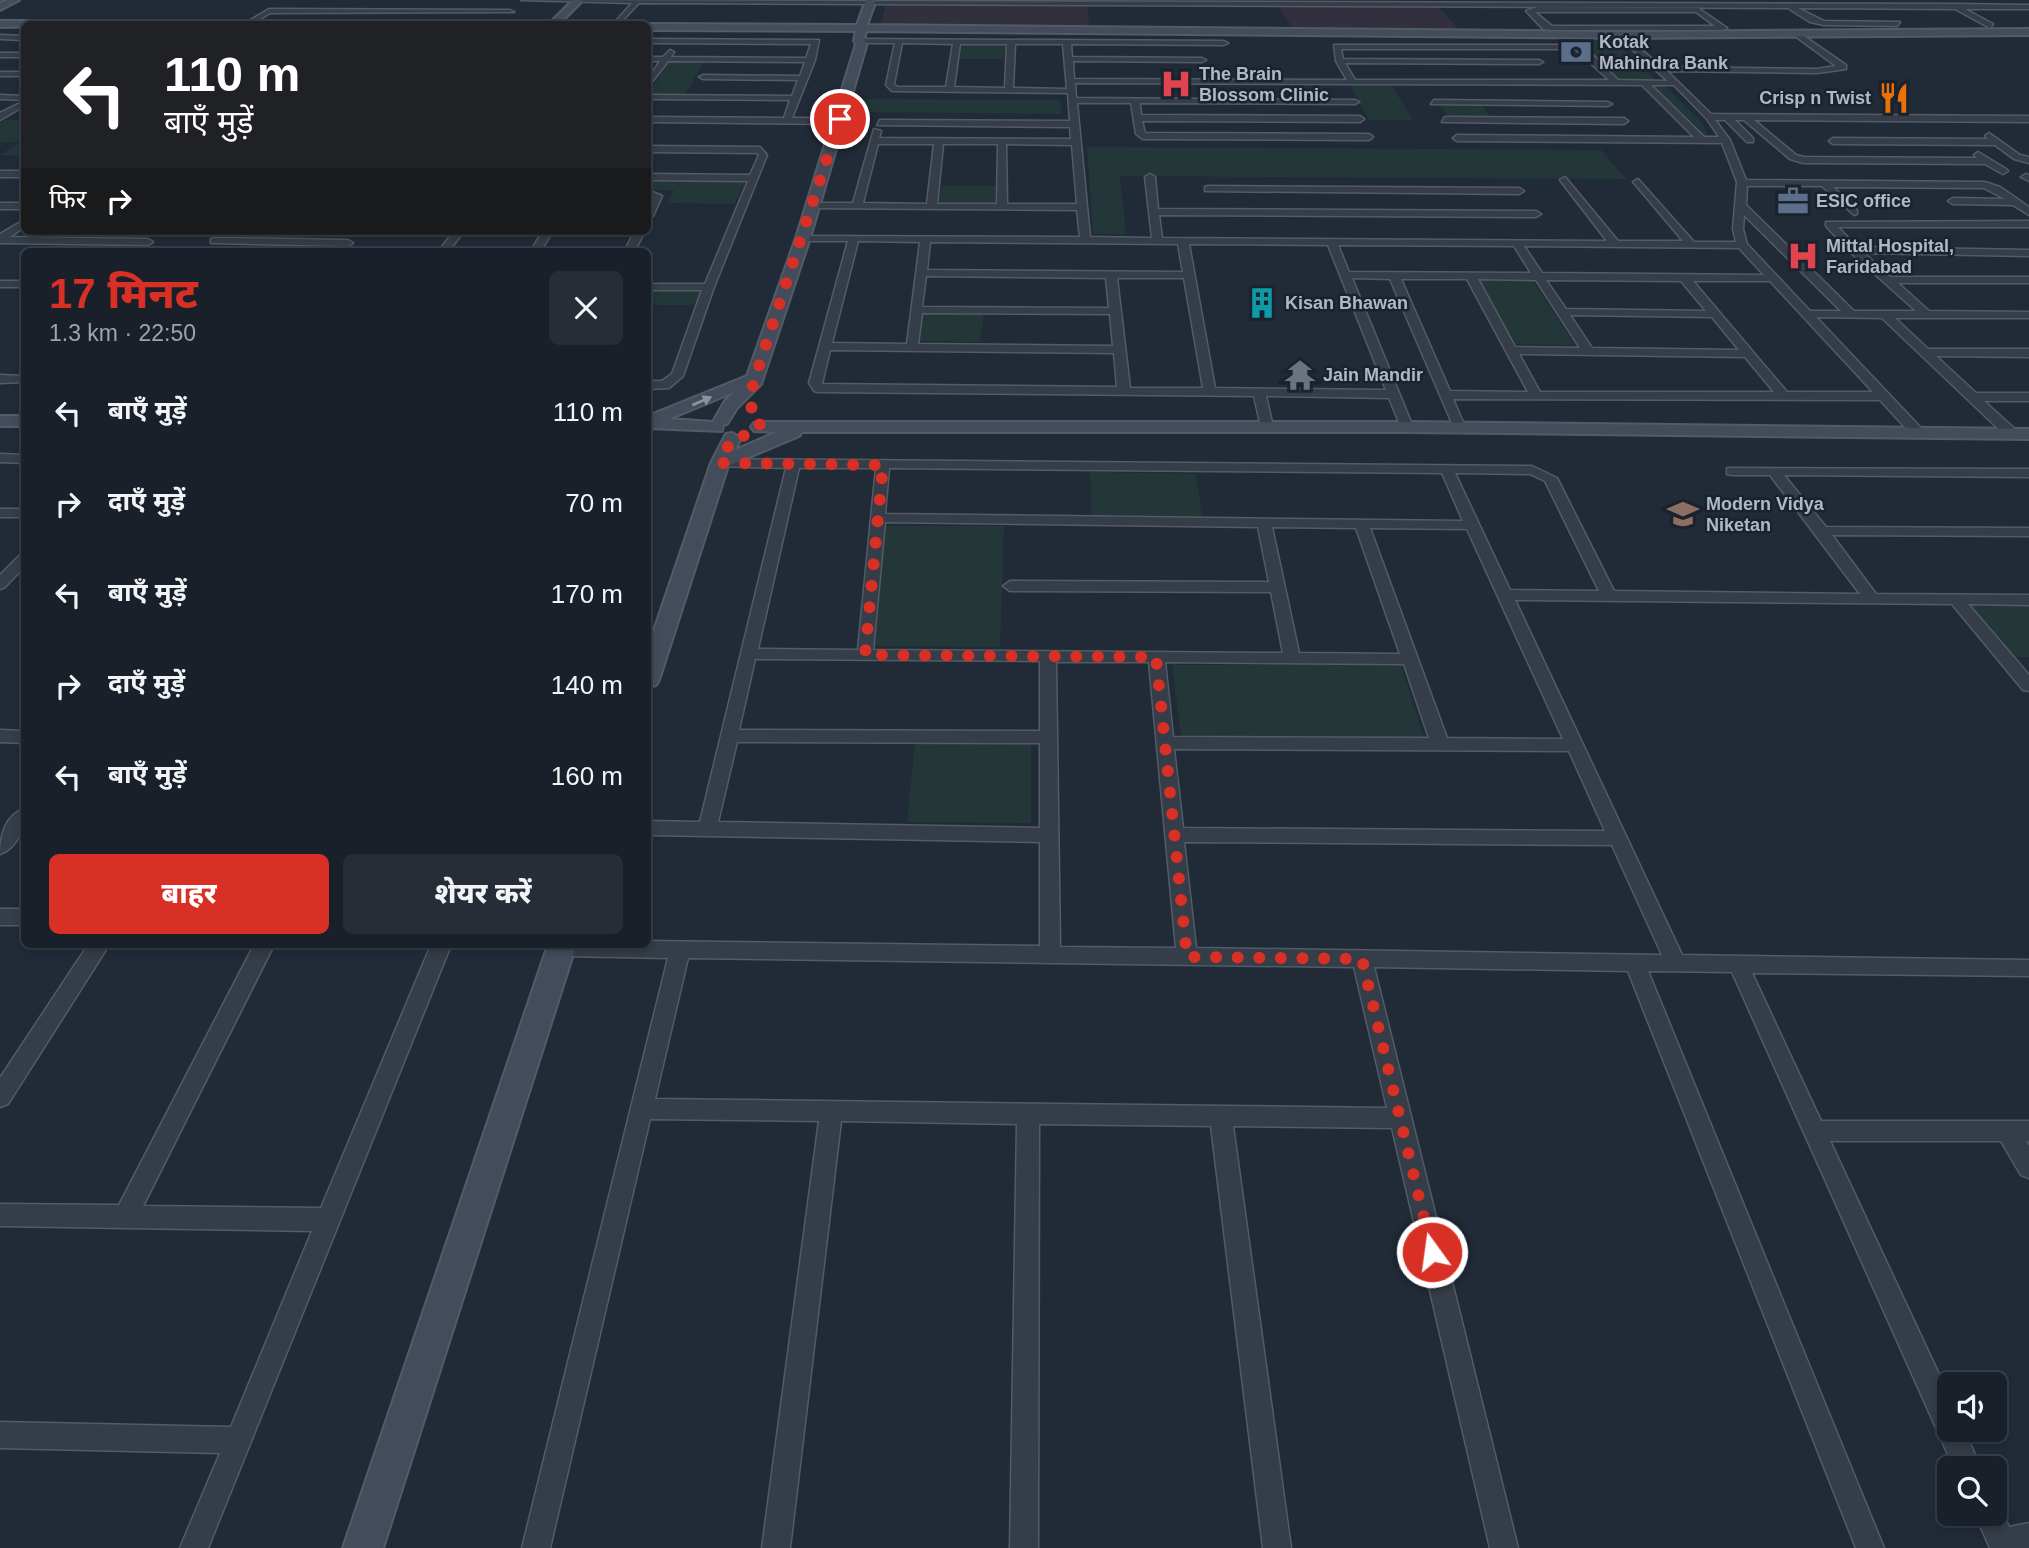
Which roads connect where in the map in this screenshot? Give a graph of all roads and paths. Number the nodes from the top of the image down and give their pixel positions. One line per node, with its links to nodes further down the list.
1 (14, 0): 37 (street)
2 (524, 0): 3 (street)
3 (532, 0): 4 (street)
4 (577, 0): 10 (street); 48 (street)
5 (1735, 0): 31 (street)
6 (1854, 0): 33 (street)
7 (1915, 0): 34 (street)
8 (1966, 0): 36 (street)
9 (2014, 0): 39 (street)
10 (633, 1): 11 (street); 46 (street)
11 (683, 1): 12 (street)
12 (772, 1): 13 (street)
13 (831, 1): 14 (street)
14 (874, 1): 15 (street); 60 (street)
15 (920, 1): 16 (street)
16 (975, 1): 17 (street)
17 (1039, 1): 18 (street)
18 (1098, 1): 19 (street)
19 (1156, 1): 22 (street)
20 (375, 2): 21 (street)
21 (399, 2)
22 (1269, 2): 23 (street)
23 (1329, 2): 24 (street)
24 (1389, 2): 25 (street)
25 (1446, 2): 26 (street)
26 (1513, 3): 27 (street); 62 (street)
27 (1575, 3): 38 (street)
28 (1692, 3): 30 (street); 31 (street)
29 (1793, 3): 31 (street); 32 (street); 49 (street)
30 (1635, 5): 38 (street); 58 (street); 58 (street)
31 (1743, 6)
32 (1834, 6): 33 (street); 49 (street)
33 (1863, 6): 34 (street)
34 (1925, 6): 35 (street)
35 (1955, 6): 36 (street); 54 (street)
36 (1977, 6): 39 (street)
37 (0, 7)
38 (1600, 7): 40 (street); 44 (street)
39 (2028, 7)
40 (1548, 9): 43 (street); 53 (street)
41 (449, 12): 42 (street); 45 (street); 47 (street)
42 (510, 12)
43 (1555, 16): 44 (street); 53 (street)
44 (1610, 16): 59 (street)
45 (441, 18)
46 (621, 20)
47 (253, 21)
48 (557, 21)
49 (1862, 24): 50 (street)
50 (1897, 24)
51 (0, 25): 52 (street); 55 (street)
52 (21, 25)
53 (1566, 26): 59 (street)
54 (1990, 26)
55 (21, 27)
56 (651, 28): 57 (street)
57 (820, 28): 60 (street); 60 (street)
58 (1664, 29): 59 (street)
59 (1621, 31): 62 (street); 63 (street); 86 (street)
60 (864, 33): 62 (street); 62 (street); 69 (street); 127 (street)
61 (2025, 34): 63 (street)
62 (1544, 35)
63 (1800, 35): 86 (street)
64 (0, 37): 65 (street)
65 (10, 37): 66 (street); 73 (street)
66 (21, 38)
67 (651, 41): 68 (street)
68 (678, 41): 80 (street); 82 (street)
69 (899, 41): 70 (street); 101 (street)
70 (957, 42): 71 (street); 101 (street)
71 (1011, 42): 72 (street); 102 (street)
72 (1067, 42): 74 (street); 81 (street)
73 (0, 43)
74 (1198, 43): 75 (street); 83 (street)
75 (1224, 43)
76 (1526, 47): 84 (street); 85 (street); 98 (street)
77 (0, 55): 78 (street)
78 (21, 55)
79 (651, 59): 80 (street)
80 (665, 59): 82 (street); 89 (street)
81 (1068, 59): 83 (street); 103 (street)
82 (811, 60): 91 (street)
83 (1202, 60): 92 (street)
84 (1340, 61): 85 (street); 94 (street)
85 (1539, 62): 96 (street)
86 (1661, 69): 100 (street)
87 (0, 74): 88 (street)
88 (21, 74)
89 (651, 77)
90 (703, 77): 91 (street)
91 (804, 78): 106 (street)
92 (1209, 82): 93 (street); 103 (street)
93 (1264, 82): 94 (street); 109 (street)
94 (1353, 82): 95 (street)
95 (1421, 82): 96 (street); 112 (street)
96 (1558, 83): 97 (street)
97 (1589, 83): 98 (street); 113 (street)
98 (1616, 83): 99 (street)
99 (1644, 83): 100 (street); 141 (street)
100 (1676, 83): 115 (street)
101 (950, 90): 102 (street)
102 (1009, 91): 103 (street)
103 (1071, 91): 108 (street); 131 (street)
104 (0, 97): 107 (street)
105 (651, 97): 106 (street)
106 (797, 98): 129 (street)
107 (21, 100)
108 (1135, 100): 109 (street); 120 (street)
109 (1272, 101): 111 (street); 122 (street)
110 (21, 102): 114 (street)
111 (1355, 102)
112 (1434, 102): 113 (street); 128 (street)
113 (1608, 104): 130 (street)
114 (0, 117): 119 (street)
115 (1711, 117): 116 (street); 142 (street)
116 (1727, 117): 117 (street); 143 (street)
117 (1746, 117): 118 (street); 154 (street)
118 (1804, 117): 121 (street); 132 (street)
119 (21, 118)
120 (1138, 118): 122 (street); 138 (street)
121 (1963, 118): 124 (street); 133 (street)
122 (1278, 119): 123 (street); 138 (street)
123 (1360, 119)
124 (2013, 119): 125 (street); 134 (street)
125 (2029, 119)
126 (651, 120): 129 (street)
127 (839, 120): 129 (street); 180 (street)
128 (1445, 120): 130 (street); 139 (street)
129 (787, 121)
130 (1624, 121): 140 (street)
131 (1074, 124): 144 (street); 149 (street)
132 (1814, 125)
133 (1974, 126)
134 (2029, 129)
135 (1823, 133): 145 (street)
136 (1985, 134): 150 (street)
137 (1369, 137): 138 (street)
138 (1286, 138)
139 (1457, 138): 140 (street); 151 (street)
140 (1640, 139): 141 (street)
141 (1701, 139): 142 (street)
142 (1726, 140): 166 (street)
143 (1750, 140)
144 (874, 141): 147 (street); 181 (street)
145 (1833, 141): 146 (street); 154 (street)
146 (1958, 141): 150 (street); 155 (street)
147 (939, 142): 148 (street); 182 (street)
148 (1002, 142): 149 (street); 183 (street)
149 (1076, 142): 184 (street)
150 (1997, 142): 153 (street)
151 (1463, 147)
152 (651, 149): 161 (street)
153 (2029, 160)
154 (1858, 161): 155 (street)
155 (1988, 161): 156 (street)
156 (2003, 171)
157 (0, 174): 158 (street)
158 (21, 174)
159 (651, 177): 161 (street)
160 (1150, 177): 186 (street)
161 (753, 178): 228 (street)
162 (1206, 178): 169 (street)
163 (1512, 180): 171 (street)
164 (1565, 180): 208 (street)
165 (1638, 182): 210 (street)
166 (1742, 183): 167 (street); 177 (street)
167 (1825, 184): 168 (street); 172 (street)
168 (1933, 185): 174 (street); 176 (street)
169 (1208, 189): 170 (street); 187 (street)
170 (1377, 190): 171 (street); 191 (street)
171 (1520, 191): 192 (street)
172 (1834, 193): 174 (street); 188 (street)
173 (651, 194): 185 (street)
174 (1944, 194): 175 (street)
175 (1953, 201): 176 (street); 189 (street)
176 (2015, 202): 190 (street)
177 (1740, 205): 211 (street); 234 (street)
178 (0, 206): 179 (street)
179 (21, 206)
180 (812, 206): 181 (street); 196 (street)
181 (857, 206): 182 (street)
182 (932, 206): 183 (street)
183 (1002, 207): 184 (street)
184 (1082, 207): 201 (street)
185 (651, 209)
186 (1154, 212): 187 (street); 202 (street)
187 (1214, 212): 191 (street)
188 (1854, 212)
189 (1966, 212)
190 (2029, 212)
191 (1387, 214): 192 (street); 206 (street)
192 (1536, 214): 195 (street)
193 (2029, 224): 212 (street)
194 (21, 225): 199 (street)
195 (1545, 225)
196 (803, 239): 197 (street); 248 (street)
197 (854, 239): 198 (street); 238 (street)
198 (925, 239): 201 (street); 214 (street)
199 (0, 240): 204 (street)
200 (215, 241): 209 (street)
201 (1086, 241): 202 (street)
202 (1157, 241): 203 (street)
203 (1183, 241): 205 (street); 216 (street)
204 (148, 242)
205 (1332, 242): 206 (street); 217 (street)
206 (1400, 242): 207 (street)
207 (1517, 243): 208 (street); 220 (street)
208 (1614, 243): 210 (street)
209 (348, 244)
210 (1691, 244): 211 (street)
211 (1742, 245): 222 (street)
212 (1854, 250): 213 (street); 223 (street)
213 (2029, 253)
214 (921, 273): 215 (street); 229 (street)
215 (1111, 275): 216 (street); 230 (street)
216 (1189, 275): 251 (street)
217 (1345, 275): 218 (street); 253 (street)
218 (1394, 275): 219 (street); 254 (street)
219 (1471, 276): 220 (street); 240 (street)
220 (1539, 276): 221 (street); 231 (street)
221 (1684, 277): 222 (street); 232 (street)
222 (1773, 278): 233 (street)
223 (1889, 280): 224 (street); 236 (street)
224 (2029, 280)
225 (0, 284): 226 (street)
226 (21, 284)
227 (651, 287): 228 (street)
228 (709, 287): 249 (street)
229 (917, 310): 230 (street); 239 (street)
230 (1115, 311): 241 (street)
231 (1562, 312): 232 (street); 242 (street)
232 (1714, 314): 245 (street)
233 (1806, 314): 234 (street); 257 (street)
234 (1851, 314): 235 (street)
235 (1885, 314): 236 (street); 243 (street)
236 (1926, 314): 237 (street)
237 (2029, 315)
238 (823, 346): 239 (street); 250 (street)
239 (912, 347): 241 (street)
240 (1511, 349): 242 (street); 255 (street)
241 (1119, 350): 250 (street)
242 (1588, 351): 245 (street)
243 (1925, 352): 244 (street); 258 (street)
244 (2029, 353)
245 (1749, 354): 256 (street)
246 (0, 379): 247 (street)
247 (21, 379)
248 (755, 380): 262 (street); 263 (street, one-way to 248); 269 (street)
249 (651, 385)
250 (1124, 392): 251 (street)
251 (1210, 392): 252 (street)
252 (1259, 393): 253 (street); 266 (street)
253 (1394, 394): 267 (street)
254 (1444, 395): 255 (street); 268 (street)
255 (1536, 395): 256 (street)
256 (1784, 396): 257 (street)
257 (1882, 396): 270 (street)
258 (1972, 397): 259 (street); 271 (street)
259 (2029, 397)
260 (0, 421): 261 (street)
261 (21, 421)
262 (756, 421): 265 (street); 269 (street)
263 (651, 422)
264 (651, 423): 269 (street)
265 (807, 427): 266 (street); 274 (street)
266 (1267, 427): 267 (street)
267 (1408, 427): 268 (street)
268 (1459, 427): 270 (street)
269 (723, 428): 274 (street)
270 (1917, 432): 271 (street)
271 (2020, 434)
272 (0, 458): 273 (street)
273 (21, 459)
274 (720, 463): 275 (street); 306 (street)
275 (793, 464): 276 (street); 298 (street)
276 (883, 465): 277 (street); 283 (street)
277 (1447, 470): 286 (street); 294 (street)
278 (1732, 471): 279 (street)
279 (1779, 471): 280 (street); 287 (street)
280 (2029, 473)
281 (0, 513): 282 (street)
282 (21, 513)
283 (878, 518): 284 (street); 299 (street)
284 (1264, 523): 285 (street); 292 (street)
285 (1362, 524): 286 (street); 303 (street)
286 (1472, 524): 293 (street)
287 (1822, 531): 288 (street); 295 (street)
288 (2029, 532)
289 (21, 562): 290 (street)
290 (3, 578)
291 (1010, 586): 292 (street)
292 (1277, 587): 302 (street)
293 (1504, 595): 294 (street); 314 (street)
294 (1608, 595): 295 (street)
295 (1871, 598): 296 (street)
296 (1956, 599): 297 (street); 304 (street)
297 (2029, 600)
298 (748, 654): 299 (street); 309 (street)
299 (865, 655): 300 (street)
300 (1048, 656): 301 (street); 311 (street)
301 (1156, 657): 302 (street); 312 (street)
302 (1292, 658): 303 (street)
303 (1409, 659): 313 (street)
304 (2011, 665): 305 (street); 307 (street)
305 (2029, 665)
306 (651, 671)
307 (2029, 686)
308 (0, 736): 310 (street)
309 (729, 736): 311 (street); 317 (street)
310 (21, 737)
311 (1049, 737): 318 (street)
312 (1165, 743): 313 (street); 319 (street)
313 (1440, 744): 314 (street)
314 (1573, 745): 320 (street)
315 (21, 820): 321 (street)
316 (651, 828): 317 (street)
317 (708, 828): 318 (street)
318 (1049, 835): 330 (street)
319 (1175, 835): 320 (street); 331 (street)
320 (1617, 838): 334 (street)
321 (0, 847)
322 (0, 916): 323 (street)
323 (21, 916)
324 (97, 948): 337 (street)
325 (262, 948): 347 (street)
326 (441, 948): 348 (street)
327 (562, 948): 355 (street)
328 (601, 948): 329 (street)
329 (680, 950): 330 (street); 338 (street)
330 (1050, 955): 331 (street)
331 (1187, 957): 332 (street)
332 (1362, 959): 333 (street); 342 (street)
333 (1634, 963): 334 (street); 361 (street)
334 (1676, 964): 335 (street)
335 (1738, 964): 336 (street); 343 (street)
336 (2029, 968)
337 (0, 1097)
338 (641, 1108): 339 (street); 356 (street)
339 (831, 1111): 340 (street); 357 (street)
340 (1028, 1113): 341 (street); 358 (street)
341 (1221, 1118): 342 (street); 359 (street)
342 (1400, 1118): 360 (street)
343 (1812, 1131): 344 (street); 349 (street)
344 (2018, 1131): 345 (street)
345 (2029, 1167)
346 (0, 1214): 347 (street)
347 (125, 1217): 348 (street)
348 (329, 1220): 351 (street)
349 (1937, 1401)
350 (0, 1435): 351 (street)
351 (238, 1440): 354 (street)
352 (1999, 1526): 353 (street)
353 (2012, 1543)
354 (194, 1548)
355 (363, 1548)
356 (536, 1548)
357 (776, 1548)
358 (1024, 1548)
359 (1277, 1548)
360 (1504, 1548)
361 (1870, 1548)

